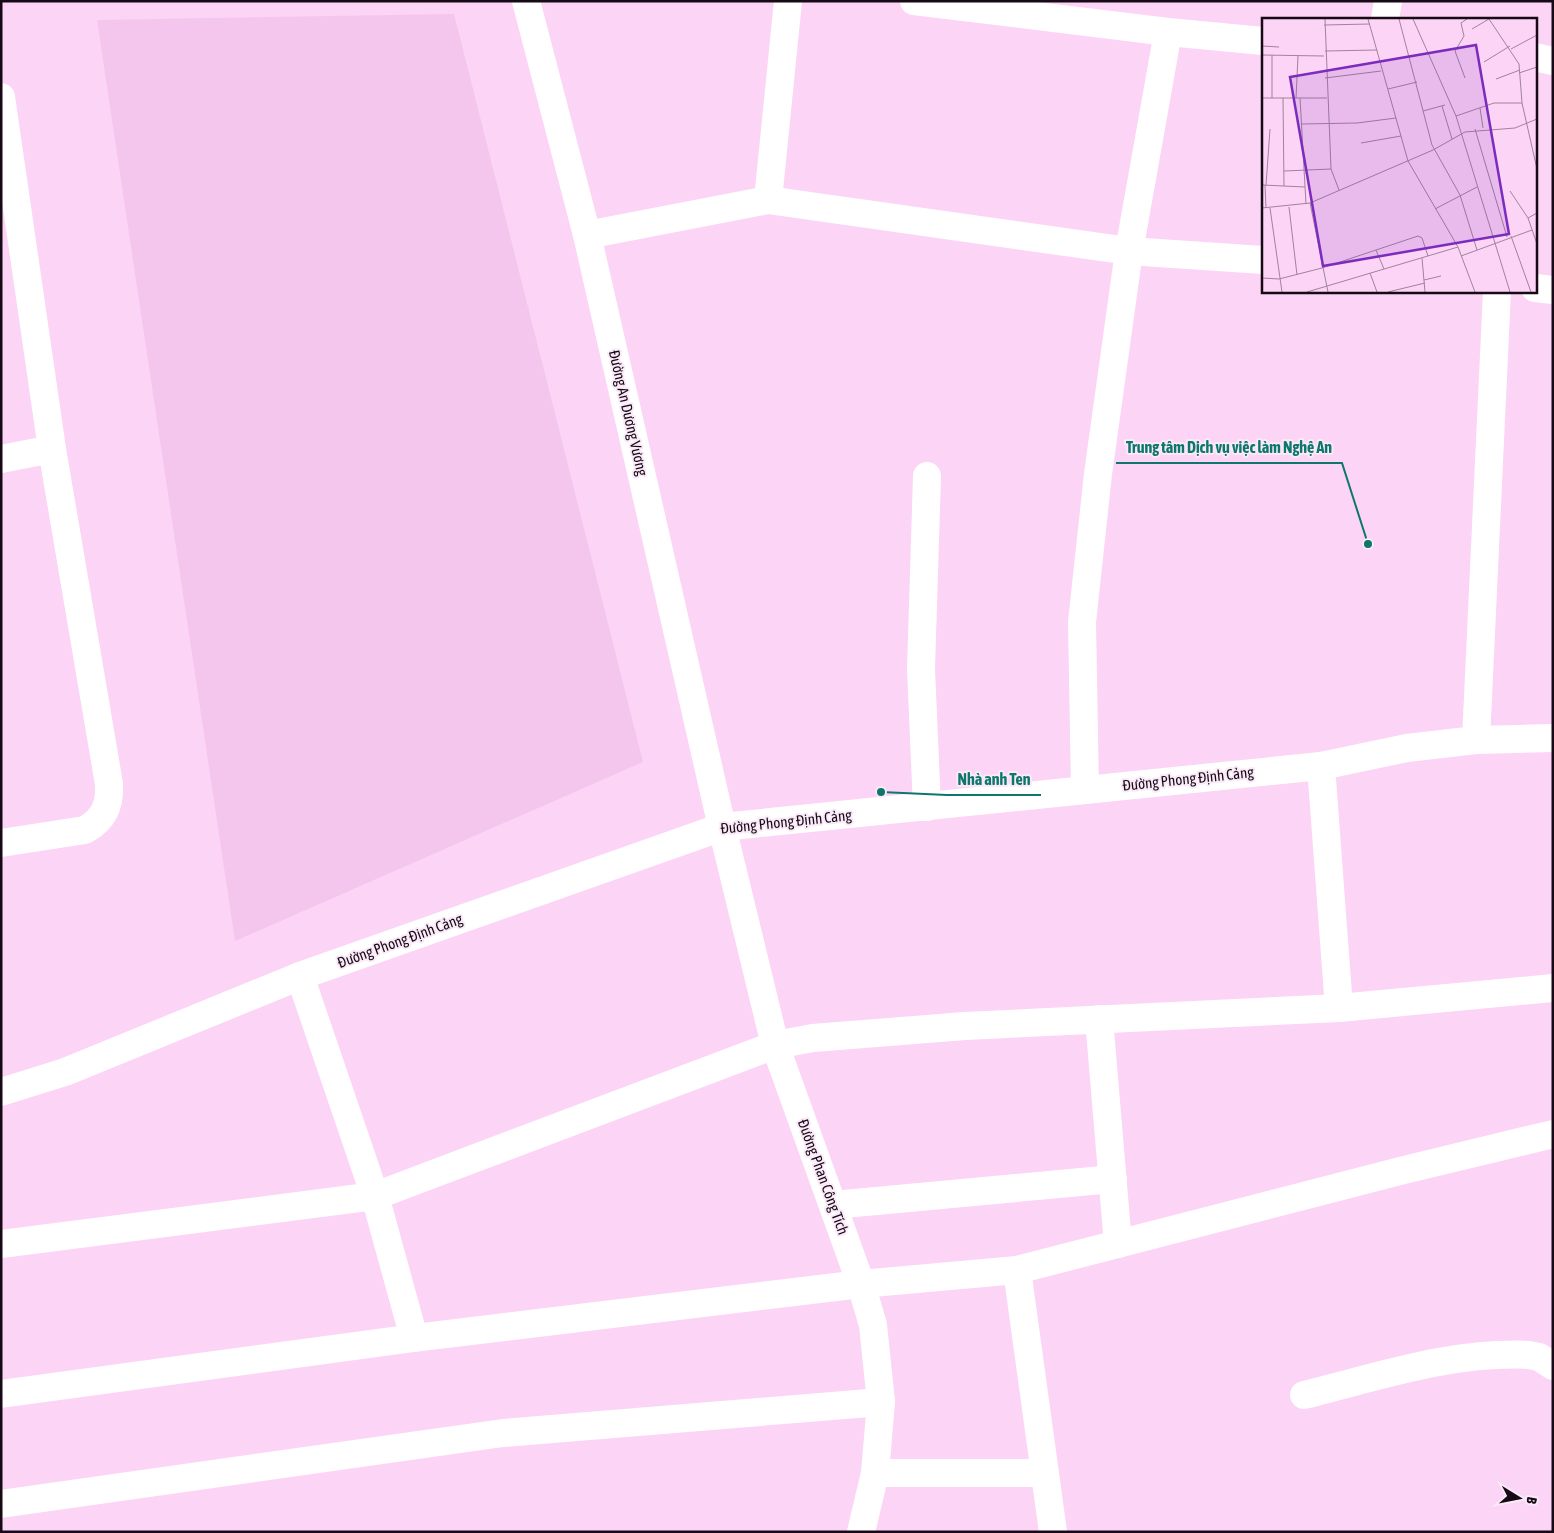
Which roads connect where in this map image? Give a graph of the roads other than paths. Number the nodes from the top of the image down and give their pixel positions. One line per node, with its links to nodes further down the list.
1 (526, 1): 12 (street, Đường An Dương Vương)
2 (788, 1): 11 (street)
3 (914, 1): 6 (street)
4 (1388, 1): 5 (street)
5 (1384, 18)
6 (1168, 32): 7 (street); 13 (street)
7 (1262, 41)
8 (1536, 57): 9 (street)
9 (1553, 61)
10 (1, 97): 18 (street)
11 (768, 200): 12 (street); 13 (street)
12 (587, 235): 26 (street, Đường An Dương Vương)
13 (1129, 251): 14 (street); 24 (street)
14 (1262, 260)
15 (1536, 288): 16 (street)
16 (1553, 290)
17 (1497, 292): 22 (street)
18 (52, 449): 19 (street); 27 (street)
19 (1, 458)
20 (927, 476): 25 (street)
21 (1553, 738): 22 (street, Đường Phong Định Cảng)
22 (1476, 740): 23 (street, Đường Phong Định Cảng)
23 (1321, 766): 24 (street, Đường Phong Định Cảng); 30 (street)
24 (1085, 790): 25 (street, Đường Phong Định Cảng)
25 (927, 807): 26 (street, Đường Phong Định Cảng)
26 (722, 826): 28 (street, Đường Phong Định Cảng); 32 (street, Đường Phan Công Tích)
27 (1, 843)
28 (300, 976): 33 (street, Đường Phong Định Cảng); 36 (street)
29 (1553, 988): 30 (street)
30 (1339, 1008): 31 (street)
31 (1099, 1020): 32 (street); 35 (street)
32 (775, 1045): 36 (street); 37 (street, Đường Phan Công Tích)
33 (1, 1092)
34 (1553, 1134): 39 (street)
35 (1113, 1179): 37 (street); 39 (street)
36 (375, 1196): 38 (street); 42 (street)
37 (833, 1205): 41 (street, Đường Phan Công Tích)
38 (1, 1244)
39 (1118, 1244): 40 (street)
40 (1017, 1270): 41 (street); 48 (street)
41 (861, 1284): 42 (street); 46 (street, Đường Phan Công Tích)
42 (414, 1338): 44 (street)
43 (1553, 1366): 45 (street)
44 (1, 1394)
45 (1304, 1395)
46 (881, 1402): 47 (street, Đường Phan Công Tích); 49 (street)
47 (875, 1473): 48 (street); 50 (street, Đường Phan Công Tích)
48 (1044, 1473): 51 (street)
49 (1, 1504)
50 (860, 1532)
51 (1054, 1532)

